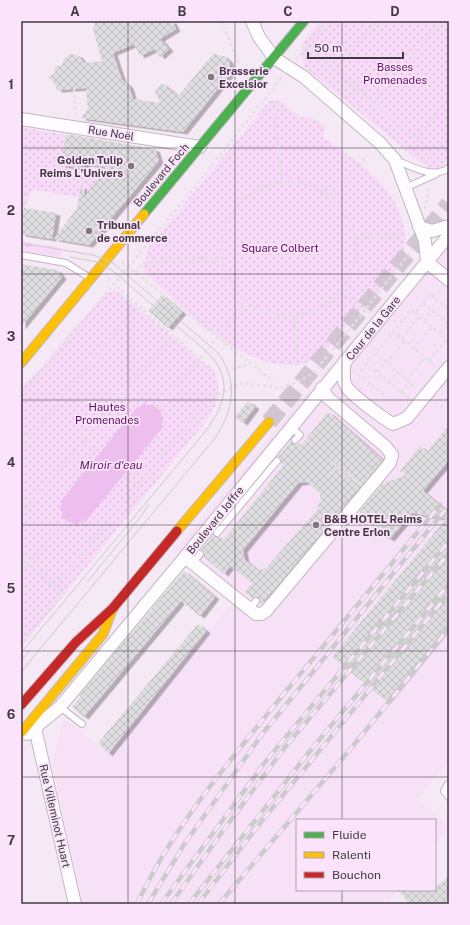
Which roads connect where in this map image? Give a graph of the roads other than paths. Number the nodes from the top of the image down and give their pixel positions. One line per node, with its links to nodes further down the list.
1 (252, 21): 3 (street)
2 (304, 21): 3 (main road, Boulevard Foch)
3 (274, 58): 5 (main road, Boulevard Foch); 6 (street)
4 (21, 119): 5 (street, Rue Noël)
5 (200, 147): 15 (main road, Boulevard Foch)
6 (395, 160): 8 (lane); 9 (street)
7 (449, 168): 8 (lane)
8 (429, 175): 9 (lane)
9 (405, 188): 10 (street)
10 (415, 226): 11 (street); 14 (street)
11 (449, 226)
12 (449, 235): 14 (street, Cour de la Gare)
13 (21, 255): 15 (lane)
14 (427, 262): 16 (street); 17 (street, Cour de la Gare)
15 (91, 278): 18 (main road, Boulevard Foch)
16 (449, 280)
17 (345, 361): 19 (street, Cour de la Gare); 20 (street, Boulevard Joffre)
18 (21, 363)
19 (445, 365)
20 (322, 388): 22 (street, Boulevard Joffre); 26 (street, Boulevard Joffre)
21 (269, 422): 27 (main road, Boulevard Joffre)
22 (295, 431): 23 (lane); 26 (street, Boulevard Joffre)
23 (295, 440)
24 (277, 461): 25 (lane)
25 (217, 533)
26 (193, 558): 29 (street)
27 (113, 608): 28 (main road, Boulevard Joffre); 32 (main road, Boulevard Joffre)
28 (21, 705)
29 (60, 707): 30 (lane); 31 (street)
30 (82, 724)
31 (35, 728): 33 (street); 36 (street, Rue Villeminot Huart)
32 (21, 733)
33 (21, 738)
34 (448, 784): 35 (lane)
35 (449, 797)
36 (75, 904)

